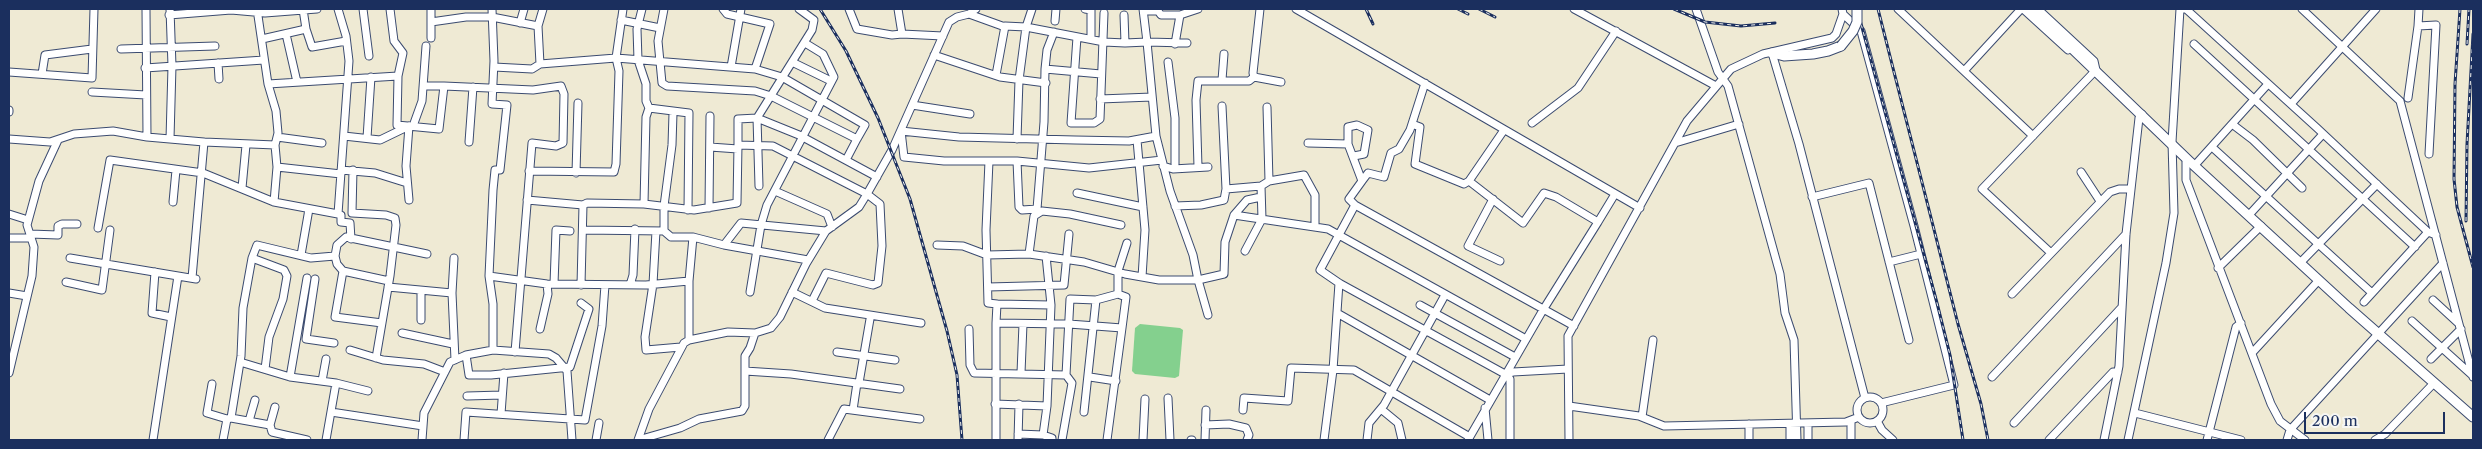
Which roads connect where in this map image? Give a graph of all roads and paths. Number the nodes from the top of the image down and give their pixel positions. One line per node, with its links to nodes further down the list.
1 (94, 9): 82 (street)
2 (146, 9): 84 (street)
3 (303, 9): 4 (street); 39 (street); 60 (street)
4 (316, 9)
5 (338, 9): 70 (street)
6 (363, 9): 88 (street)
7 (390, 9): 110 (street)
8 (431, 9): 52 (street)
9 (492, 9): 48 (street)
10 (524, 9): 54 (street)
11 (543, 9): 55 (street)
12 (623, 9): 50 (street)
13 (642, 9): 53 (street)
14 (664, 9): 59 (street)
15 (723, 9): 49 (street)
16 (741, 9): 49 (street)
17 (799, 9): 73 (street)
18 (849, 9): 64 (street)
19 (898, 9): 64 (street)
20 (976, 9): 45 (street)
21 (1032, 9): 58 (street)
22 (1056, 9): 51 (street)
23 (1085, 9): 68 (street)
24 (1198, 9): 46 (street)
25 (1260, 9): 113 (street)
26 (1296, 9): 123 (street)
27 (1574, 9): 61 (street)
28 (1696, 9): 115 (street)
29 (1857, 9): 85 (main road, bridge)
30 (1898, 9): 104 (street)
31 (2022, 9): 101 (street); 104 (street)
32 (2031, 9): 101 (main road)
33 (2038, 9): 101 (street)
34 (2180, 9): 125 (street); 175 (street)
35 (2302, 9): 80 (street)
36 (2376, 9): 80 (street)
37 (2419, 9): 56 (street)
38 (231, 10): 39 (street); 43 (street)
39 (258, 10): 69 (street)
40 (1144, 10): 41 (street); 72 (street)
41 (1158, 10): 46 (street)
42 (1842, 11): 85 (street); 284 (street)
43 (169, 12): 81 (street)
44 (1104, 13): 71 (street)
45 (969, 14): 57 (street); 65 (street)
46 (1180, 14): 76 (street)
47 (1124, 15): 74 (street)
48 (492, 17): 52 (street); 54 (street); 98 (street)
49 (739, 17): 99 (street); 102 (street)
50 (621, 20): 53 (street); 89 (street)
51 (1055, 20)
52 (431, 22): 67 (street)
53 (638, 23): 59 (street); 91 (street)
54 (520, 24): 55 (street)
55 (538, 26): 96 (street)
56 (2418, 26): 135 (street); 187 (street)
57 (1005, 27): 58 (street); 108 (street)
58 (1026, 27): 62 (street); 118 (street)
59 (660, 28): 92 (street)
60 (306, 29): 63 (street); 70 (street)
61 (1616, 31): 128 (street); 151 (street)
62 (1054, 32): 66 (street); 103 (street)
63 (286, 34): 69 (street); 120 (street)
64 (902, 34): 65 (street)
65 (943, 36): 87 (street)
66 (1077, 37): 68 (street); 106 (street)
67 (431, 38)
68 (1091, 38): 71 (street)
69 (262, 39): 90 (street)
70 (346, 41): 116 (street)
71 (1104, 42): 74 (street); 109 (street)
72 (1147, 42): 74 (street); 76 (street); 134 (street)
73 (805, 43): 93 (street); 117 (street)
74 (1124, 43)
75 (1187, 43): 76 (street)
76 (1175, 44)
77 (2194, 44): 138 (street)
78 (215, 46): 81 (street)
79 (426, 46): 155 (street)
80 (2343, 46): 140 (street); 268 (street)
81 (172, 48): 84 (street); 97 (street)
82 (92, 49): 107 (street); 107 (street)
83 (121, 49): 84 (street)
84 (145, 49): 100 (street)
85 (1772, 53): 115 (street); 227 (street)
86 (1224, 54): 119 (street)
87 (934, 55): 108 (street); 141 (street)
88 (369, 56)
89 (616, 58): 91 (street); 96 (street); 205 (street)
90 (264, 60): 95 (street); 124 (street)
91 (638, 60): 92 (street); 144 (street)
92 (660, 62): 99 (street); 133 (street)
93 (792, 62): 112 (street); 117 (street)
94 (1168, 62): 197 (street)
95 (218, 63): 97 (street); 114 (street)
96 (540, 64): 98 (street)
97 (172, 66): 100 (street); 166 (street)
98 (494, 67): 130 (street)
99 (731, 67): 102 (street)
100 (145, 68): 132 (street)
101 (2094, 68): 147 (main road); 161 (street)
102 (755, 69): 112 (street)
103 (1045, 69): 106 (street); 122 (street)
104 (1964, 71): 161 (street)
105 (9, 72): 107 (street)
106 (1074, 72): 109 (street); 136 (street)
107 (42, 74)
108 (996, 74): 118 (street)
109 (1101, 74): 136 (street)
110 (398, 76): 111 (street); 155 (street)
111 (371, 77): 116 (street); 165 (street)
112 (782, 77): 133 (street); 137 (street)
113 (1254, 77): 119 (street); 121 (street)
114 (219, 79)
115 (1722, 79): 128 (street); 153 (street)
116 (346, 80): 120 (street); 159 (street)
117 (831, 80): 137 (street)
118 (1020, 80): 122 (street); 168 (street)
119 (1222, 80): 199 (street)
120 (297, 82): 124 (street)
121 (1281, 82)
122 (1046, 83): 169 (street)
123 (1425, 83): 152 (street); 156 (street)
124 (268, 84): 163 (street)
125 (2268, 84): 138 (street); 140 (street)
126 (426, 86): 127 (street)
127 (444, 86): 129 (street); 155 (street)
128 (1716, 86): 178 (street)
129 (473, 87): 130 (street); 174 (street)
130 (493, 88): 204 (street); 304 (street)
131 (92, 92): 132 (street)
132 (146, 95): 162 (street)
133 (771, 96): 149 (street); 150 (street)
134 (1152, 97): 136 (street); 160 (street)
135 (2408, 98)
136 (1100, 99)
137 (823, 100): 150 (street); 167 (street)
138 (2254, 100): 154 (street); 186 (street)
139 (578, 102): 205 (street)
140 (2291, 104): 158 (street)
141 (912, 105): 146 (street); 157 (street)
142 (1222, 106): 219 (street)
143 (1267, 107): 210 (street)
144 (649, 108): 145 (street); 235 (street)
145 (673, 112): 238 (street); 244 (street)
146 (970, 114)
147 (2142, 114): 175 (main road); 220 (street)
148 (710, 116): 184 (street)
149 (757, 118): 164 (street); 182 (street); 185 (street)
150 (814, 118): 164 (street); 167 (street)
151 (1532, 123)
152 (1412, 124): 211 (street); 212 (street)
153 (1739, 124): 178 (street); 449 (street)
154 (2232, 124): 183 (street); 208 (street)
155 (411, 126): 165 (street); 213 (street)
156 (1504, 130): 211 (street); 224 (street)
157 (901, 131): 168 (street); 191 (street); 209 (street)
158 (2323, 134): 186 (street); 214 (street)
159 (344, 136): 165 (street); 203 (street)
160 (1156, 136): 172 (street); 195 (street)
161 (2033, 136): 281 (street)
162 (146, 137): 166 (street); 171 (street)
163 (277, 137): 176 (street); 181 (street)
164 (804, 137): 189 (street); 190 (street)
165 (366, 138)
166 (170, 139): 173 (street)
167 (857, 139): 190 (street)
168 (1016, 139): 169 (street)
169 (1041, 139): 172 (street); 196 (street)
170 (9, 140): 171 (street)
171 (58, 140): 250 (street)
172 (1137, 140): 194 (street)
173 (204, 142): 180 (street); 207 (street)
174 (469, 142)
175 (2172, 142): 193 (main road); 438 (street)
176 (322, 143)
177 (1308, 143): 179 (street)
178 (1675, 143): 242 (street)
179 (1348, 144): 188 (street); 188 (street)
180 (246, 145): 181 (street); 217 (street)
181 (275, 145): 198 (street)
182 (759, 146): 185 (street); 189 (street); 215 (street)
183 (2212, 146): 193 (street); 225 (street)
184 (710, 147): 185 (street); 241 (street)
185 (738, 147): 241 (street)
186 (2309, 150): 208 (street); 229 (street)
187 (2429, 154)
188 (1354, 156): 212 (street)
189 (792, 157): 221 (street); 223 (street)
190 (846, 160): 209 (street)
191 (989, 161): 192 (street); 286 (street)
192 (1017, 162): 196 (street); 196 (street)
193 (2192, 162): 248 (main road); 299 (street)
194 (1137, 163): 195 (street); 196 (street); 239 (street)
195 (1162, 163): 199 (street); 240 (street)
196 (1041, 164)
197 (1175, 164)
198 (277, 167): 203 (street); 234 (street)
199 (1198, 167): 200 (street)
200 (1208, 168)
201 (176, 170): 207 (street); 233 (street); 257 (street)
202 (353, 170): 203 (street); 213 (street); 277 (street)
203 (341, 172): 246 (street)
204 (528, 172): 205 (street); 231 (street)
205 (576, 172)
206 (2081, 172): 232 (street)
207 (203, 173): 217 (street); 303 (street)
208 (2286, 174): 218 (street); 225 (street)
209 (877, 177): 223 (street)
210 (1269, 181): 216 (street); 255 (street)
211 (1469, 181): 228 (street)
212 (1362, 182): 237 (street)
213 (408, 183): 230 (street)
214 (2377, 184): 229 (street); 264 (street)
215 (759, 186)
216 (1261, 186): 219 (street); 226 (street)
217 (242, 188): 234 (street)
218 (2302, 188)
219 (1226, 189): 240 (street)
220 (2131, 189): 232 (street); 266 (street)
221 (775, 191): 253 (street); 259 (street)
222 (1077, 193): 239 (street)
223 (867, 194): 259 (street); 332 (street)
224 (1615, 194): 242 (street); 251 (street)
225 (2266, 196): 248 (street); 274 (street)
226 (1261, 197): 247 (street); 249 (street)
227 (1812, 197): 295 (street); 420 (street)
228 (1493, 199): 251 (street); 294 (street)
229 (2363, 199): 274 (street); 278 (street)
230 (409, 200)
231 (527, 200): 236 (street); 309 (street)
232 (2100, 201): 281 (street)
233 (173, 202)
234 (274, 202): 243 (street)
235 (644, 204): 236 (street); 238 (street)
236 (583, 205): 261 (street)
237 (1355, 205): 267 (street); 339 (street)
238 (664, 206): 244 (street); 263 (street)
239 (1143, 206): 305 (street)
240 (1175, 206): 307 (street)
241 (709, 208): 244 (street)
242 (1640, 208): 355 (street)
243 (309, 209): 246 (street); 285 (street)
244 (688, 210)
245 (9, 214): 250 (street)
246 (338, 214): 272 (street)
247 (1234, 215): 249 (street); 307 (street)
248 (2249, 215): 256 (main road)
249 (1262, 219): 255 (street); 280 (street)
250 (28, 220): 269 (street)
251 (1598, 222): 339 (street)
252 (76, 224): 269 (street)
253 (761, 225): 259 (street); 275 (street); 279 (street)
254 (1121, 225): 283 (street)
255 (1315, 225): 267 (street)
256 (2261, 226): 297 (main road); 299 (street)
257 (98, 228)
258 (635, 229): 261 (street); 263 (street); 317 (street)
259 (829, 229): 293 (street)
260 (110, 230): 296 (street)
261 (583, 230): 315 (street)
262 (570, 231): 313 (street)
263 (660, 231): 270 (street); 314 (street)
264 (2428, 232): 268 (street); 278 (street)
265 (1069, 234): 292 (street)
266 (2126, 234): 338 (street); 406 (street)
267 (1338, 235): 311 (street); 328 (street)
268 (2436, 235): 298 (street)
269 (31, 236): 271 (street); 329 (street)
270 (693, 237): 275 (street); 306 (street)
271 (9, 238)
272 (351, 238): 277 (street); 287 (street)
273 (1126, 243): 301 (street)
274 (2318, 244): 297 (street); 324 (street)
275 (724, 245): 279 (street)
276 (937, 245): 286 (street)
277 (394, 247): 282 (street); 312 (street)
278 (2415, 247): 324 (street)
279 (756, 250): 293 (street); 321 (street)
280 (1245, 252)
281 (2051, 253): 327 (street)
282 (427, 254)
283 (1029, 254): 286 (street); 288 (street)
284 (1921, 254): 295 (street); 424 (street)
285 (301, 255): 287 (street); 290 (street)
286 (987, 255): 319 (street)
287 (335, 256): 300 (street)
288 (1046, 256): 292 (street); 318 (street)
289 (70, 258): 296 (street)
290 (252, 258): 389 (street); 391 (street)
291 (454, 258): 325 (street)
292 (1066, 259): 301 (street); 318 (street)
293 (808, 260): 322 (street)
294 (1500, 261)
295 (1889, 262): 369 (street)
296 (105, 263): 302 (street); 310 (street)
297 (2300, 263): 308 (main road)
298 (2443, 263): 356 (street); 363 (street)
299 (2218, 268): 350 (street)
300 (343, 271): 312 (street); 347 (street)
301 (1118, 271): 305 (street); 326 (street)
302 (156, 272): 303 (street); 343 (street)
303 (178, 276): 343 (street)
304 (489, 276): 309 (street); 375 (street)
305 (1142, 277): 307 (street)
306 (689, 280): 314 (street); 367 (street)
307 (1198, 280): 341 (street)
308 (2319, 280): 363 (main road); 378 (street)
309 (522, 281): 313 (street); 376 (street)
310 (66, 282)
311 (1339, 283): 342 (street); 360 (street)
312 (389, 284): 320 (street); 347 (street)
313 (550, 284): 315 (street); 358 (street)
314 (653, 284): 317 (street); 372 (street)
315 (581, 285): 316 (street)
316 (605, 285): 317 (street); 444 (street)
317 (630, 285)
318 (1050, 286): 319 (street); 336 (street)
319 (988, 287): 335 (street)
320 (421, 291): 325 (street); 345 (street)
321 (750, 292)
322 (792, 292): 332 (street); 362 (street)
323 (9, 293): 329 (street)
324 (2372, 293): 333 (street)
325 (452, 294): 371 (street)
326 (1118, 294): 330 (street); 357 (street)
327 (2012, 294)
328 (1445, 295): 340 (street); 366 (street)
329 (27, 296): 383 (street)
330 (1096, 300): 353 (street); 354 (street)
331 (2433, 300): 356 (street)
332 (812, 302): 348 (street)
333 (2364, 302)
334 (581, 303): 390 (street)
335 (997, 304): 336 (street); 349 (street)
336 (1051, 305): 352 (street)
337 (1420, 305): 340 (street)
338 (2122, 307): 396 (street); 451 (street)
339 (1543, 310): 355 (street); 366 (street)
340 (1435, 313): 360 (street); 382 (street)
341 (1208, 314)
342 (1337, 314): 381 (street); 393 (street)
343 (171, 317): 461 (street)
344 (870, 319): 380 (street)
345 (420, 320)
346 (2412, 321): 373 (street)
347 (382, 323): 384 (street)
348 (921, 323)
349 (996, 323): 351 (street); 399 (street)
350 (2241, 323): 378 (street); 457 (street)
351 (1023, 324): 352 (street); 400 (street)
352 (1050, 324): 353 (street); 402 (street)
353 (1069, 324): 354 (street); 403 (street)
354 (1094, 326): 357 (street); 405 (street)
355 (1574, 326): 392 (street)
356 (2460, 326): 373 (street); 407 (street)
357 (1122, 328): 409 (street)
358 (540, 329)
359 (969, 329): 399 (street)
360 (1425, 331): 381 (street); 401 (street)
361 (402, 333): 371 (street)
362 (755, 333): 367 (street); 394 (street)
363 (2378, 333): 412 (main road); 456 (street)
364 (296, 338): 365 (street); 365 (street); 404 (street)
365 (306, 339): 370 (street)
366 (1526, 339): 382 (street)
367 (689, 340): 372 (street)
368 (1653, 340): 439 (street)
369 (1909, 340)
370 (334, 343)
371 (453, 344): 387 (street)
372 (681, 347): 469 (street)
373 (2441, 349): 386 (street); 407 (street)
374 (350, 350): 384 (street)
375 (493, 350): 376 (street); 379 (street)
376 (515, 352): 390 (street)
377 (837, 352): 380 (street)
378 (2252, 353): 456 (street)
379 (466, 355): 387 (street); 398 (street)
380 (863, 355): 388 (street); 411 (street)
381 (1411, 356): 416 (street); 423 (street)
382 (1515, 357): 401 (street)
383 (10, 358): 397 (street)
384 (376, 358): 395 (street)
385 (326, 359): 408 (street)
386 (2431, 359)
387 (455, 360): 395 (street)
388 (895, 360)
389 (240, 362): 391 (street); 442 (street)
390 (564, 367): 398 (street); 444 (street)
391 (265, 369): 404 (street)
392 (1568, 369): 401 (street); 428 (street)
393 (1333, 370): 416 (street); 434 (street); 479 (street)
394 (745, 371): 411 (street); 469 (street)
395 (445, 372): 455 (street)
396 (2118, 372): 491 (street); 492 (street)
397 (9, 373)
398 (504, 373): 417 (street)
399 (995, 373): 400 (street); 425 (street)
400 (1021, 373): 402 (street)
401 (1505, 374): 423 (street); 483 (street)
402 (1048, 375): 403 (street); 427 (street)
403 (1066, 375): 473 (street)
404 (290, 377): 408 (street)
405 (1090, 377): 409 (street); 436 (street)
406 (1992, 377)
407 (2473, 377)
408 (322, 381): 410 (street)
409 (1116, 381): 474 (street)
410 (336, 383): 415 (street); 435 (street)
411 (858, 383): 414 (street); 432 (street)
412 (2434, 383): 441 (main road); 498 (street)
413 (212, 384): 442 (street)
414 (900, 389)
415 (368, 391)
416 (1391, 392): 431 (street); 460 (street)
417 (502, 395): 418 (street); 437 (street)
418 (467, 396)
419 (1168, 398): 476 (street)
420 (1865, 398): 424 (street); 440 (street)
421 (1145, 399): 475 (street)
422 (255, 400): 447 (street)
423 (1490, 400): 430 (street)
424 (1881, 403): 446 (street)
425 (995, 404): 426 (street); 471 (street)
426 (1019, 404): 427 (street); 459 (street)
427 (1047, 406): 458 (street)
428 (1569, 406): 439 (street); 484 (street)
429 (274, 407): 454 (street)
430 (1485, 408): 460 (street); 482 (street)
431 (1380, 409): 480 (street); 481 (street)
432 (853, 410): 443 (street); 470 (street)
433 (1206, 410): 452 (street)
434 (1244, 410)
435 (331, 412): 455 (street); 464 (street)
436 (1084, 412)
437 (501, 414): 444 (street); 466 (street)
438 (2135, 414): 457 (street); 493 (street)
439 (1642, 417): 453 (street)
440 (1859, 417): 445 (street); 446 (street)
441 (2473, 417)
442 (229, 418): 447 (street); 462 (street)
443 (920, 419)
444 (572, 420): 467 (street)
445 (1851, 420): 450 (street); 489 (street)
446 (1877, 421): 490 (street)
447 (249, 422): 454 (street)
448 (599, 422): 468 (street)
449 (1793, 423): 450 (street); 453 (street); 486 (street); 487 (street)
450 (1808, 423): 488 (street)
451 (2014, 423)
452 (1205, 424): 477 (street); 478 (street)
453 (1749, 424): 485 (street)
454 (270, 425): 463 (street)
455 (423, 426): 465 (street)
456 (2290, 430): 496 (street); 497 (street)
457 (2208, 432): 494 (street); 495 (street)
458 (1043, 435): 459 (street); 472 (street)
459 (1018, 437)
460 (1468, 438)
461 (153, 440)
462 (223, 440)
463 (307, 440)
464 (326, 440)
465 (422, 440)
466 (464, 440)
467 (572, 440)
468 (596, 440)
469 (638, 440)
470 (828, 440)
471 (996, 440)
472 (1052, 440)
473 (1062, 440)
474 (1107, 440)
475 (1143, 440)
476 (1170, 440)
477 (1204, 440)
478 (1248, 440)
479 (1324, 440)
480 (1367, 440)
481 (1402, 440)
482 (1488, 440)
483 (1510, 440)
484 (1569, 440)
485 (1749, 440)
486 (1790, 440)
487 (1797, 440)
488 (1808, 440)
489 (1851, 440)
490 (1893, 440)
491 (2049, 440)
492 (2104, 440)
493 (2128, 440)
494 (2207, 440)
495 (2241, 440)
496 (2287, 440)
497 (2306, 440)
498 (2375, 440)

